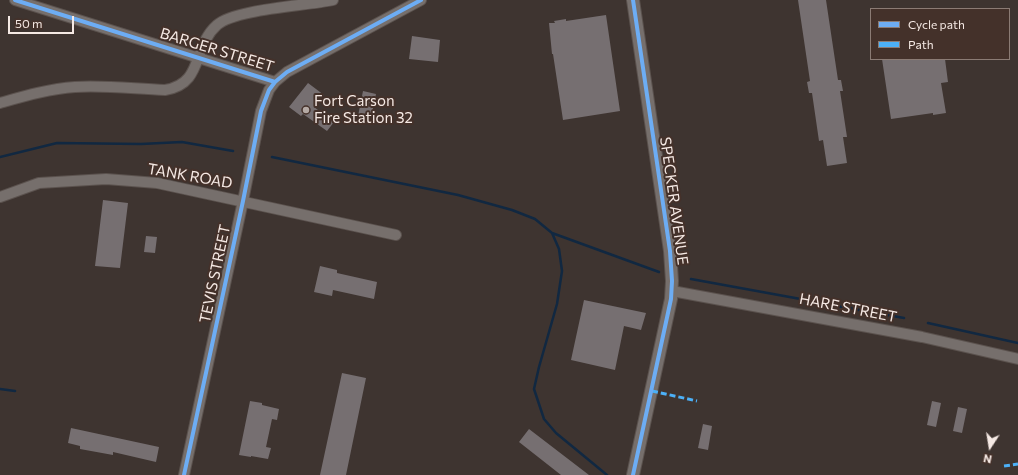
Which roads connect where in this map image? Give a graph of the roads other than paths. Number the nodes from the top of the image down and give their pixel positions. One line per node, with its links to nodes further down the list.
1 (15, 0): 5 (street, BARGER STREET)
2 (333, 0): 5 (street)
3 (421, 0): 6 (street, BARGER STREET)
4 (633, 0): 11 (street, SPECKER AVENUE)
5 (198, 58): 6 (street, BARGER STREET); 7 (street)
6 (276, 82): 9 (street, TEVIS STREET)
7 (0, 103)
8 (0, 197): 9 (street, TANK ROAD)
9 (243, 201): 10 (street, TANK ROAD); 13 (street, TEVIS STREET)
10 (396, 235)
11 (672, 290): 12 (street, HARE STREET); 14 (street, SPECKER AVENUE)
12 (1018, 359)
13 (184, 475)
14 (633, 475)

